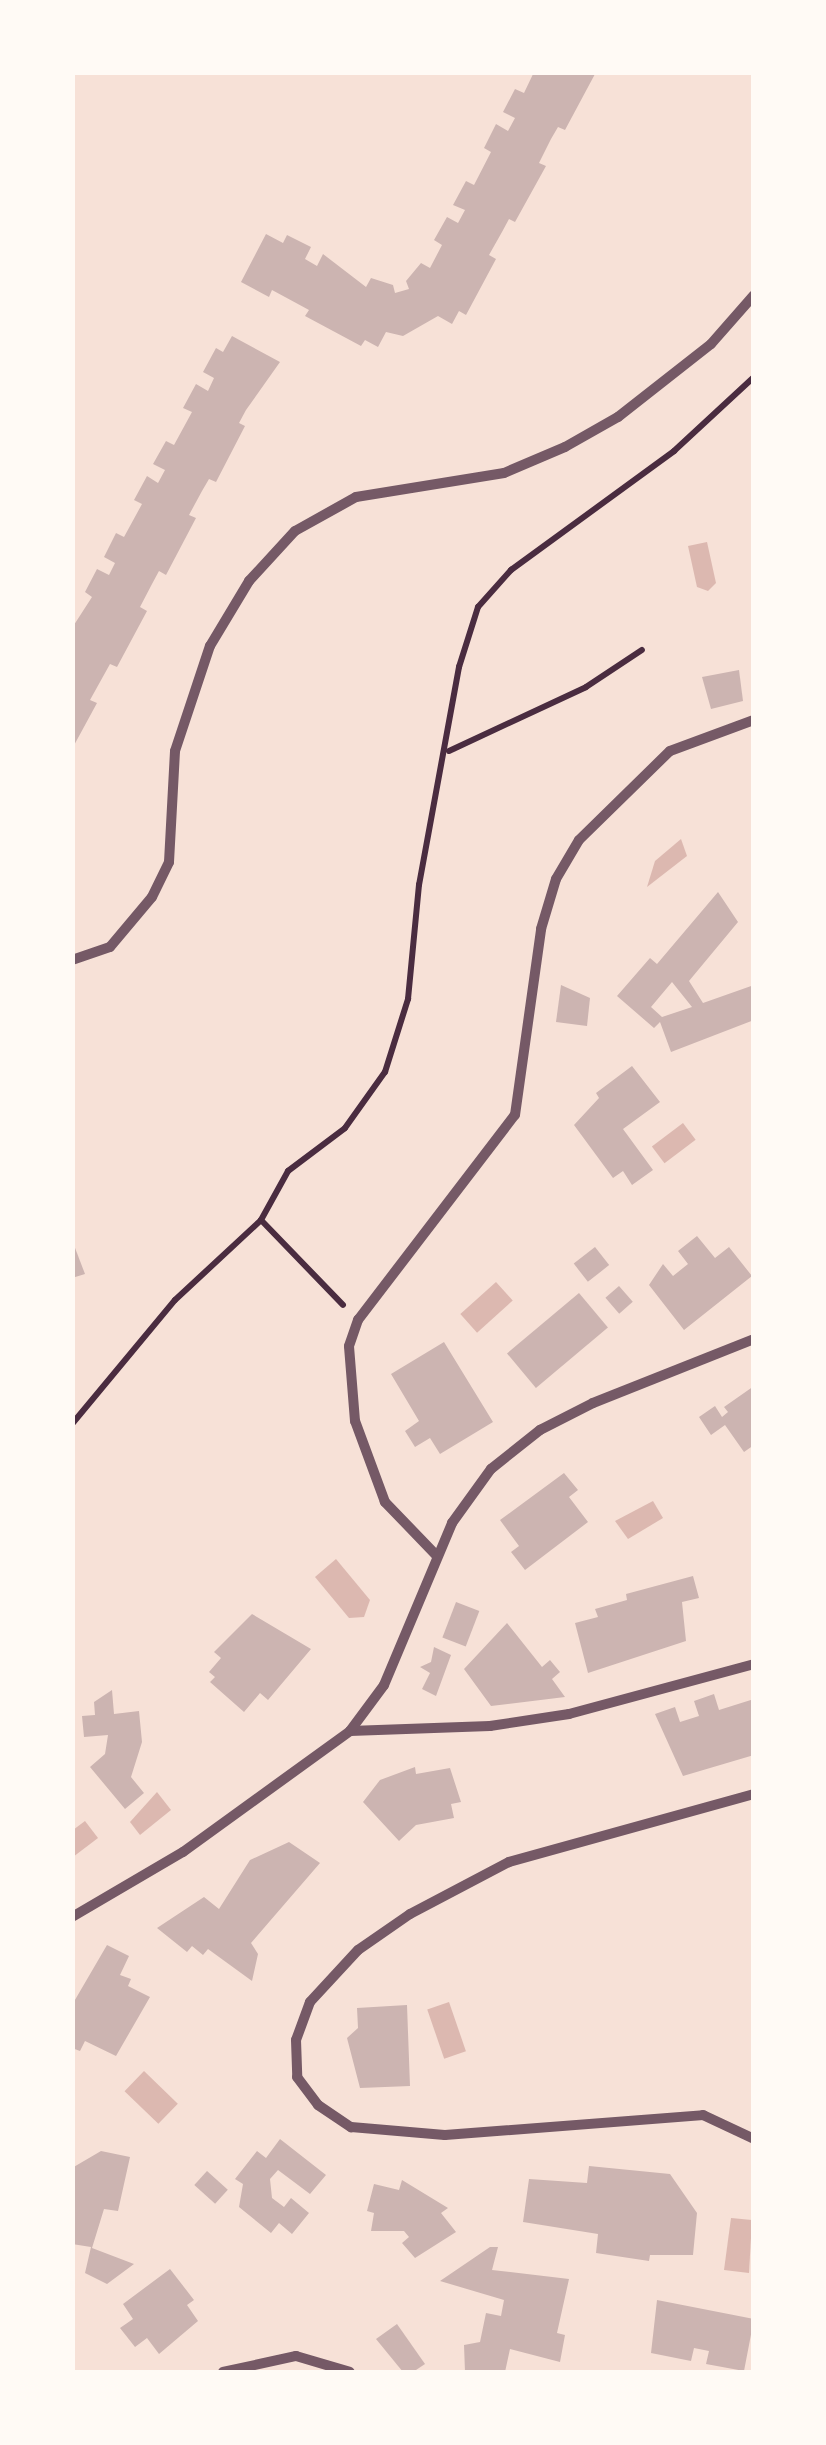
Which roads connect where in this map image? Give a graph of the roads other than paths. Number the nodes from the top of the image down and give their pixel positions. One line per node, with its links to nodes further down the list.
1 (754, 295): 3 (street)
2 (754, 720): 5 (street)
3 (72, 960)
4 (754, 1339): 5 (street)
5 (436, 1555): 7 (street)
6 (754, 1664): 7 (street)
7 (350, 1731): 9 (street)
8 (754, 1794): 10 (street)
9 (72, 1917)
10 (754, 2139)
11 (223, 2372): 12 (street)
12 (350, 2372)

